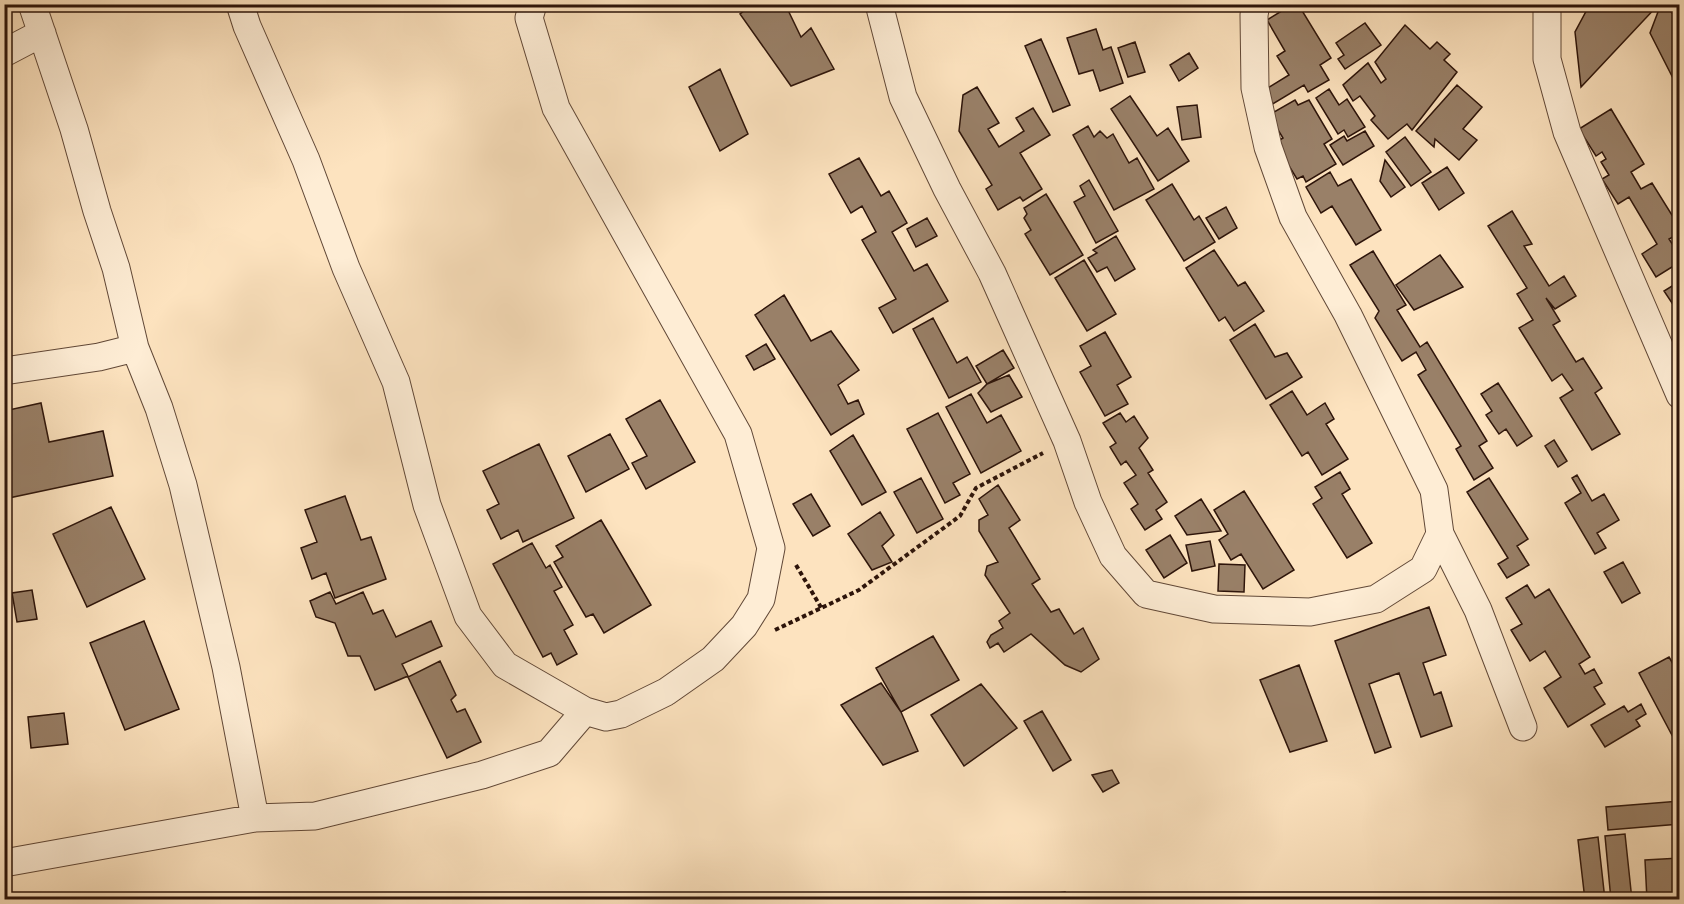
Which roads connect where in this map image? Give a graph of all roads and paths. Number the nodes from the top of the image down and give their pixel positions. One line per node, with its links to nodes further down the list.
1 (32, 4): 7 (street)
2 (240, 4): 17 (street)
3 (533, 4): 14 (street)
4 (879, 4): 12 (street)
5 (1256, 4): 13 (street)
6 (1547, 4): 11 (street)
7 (42, 33): 8 (street); 9 (street)
8 (4, 53)
9 (135, 348): 10 (street); 19 (street)
10 (4, 371)
11 (1680, 395)
12 (1067, 441): 13 (street); 15 (path)
13 (1440, 534): 18 (street)
14 (771, 548): 15 (path); 17 (street)
15 (822, 609): 16 (path)
16 (767, 634)
17 (585, 711): 19 (street)
18 (1523, 727)
19 (255, 818): 20 (street)
20 (4, 863)

